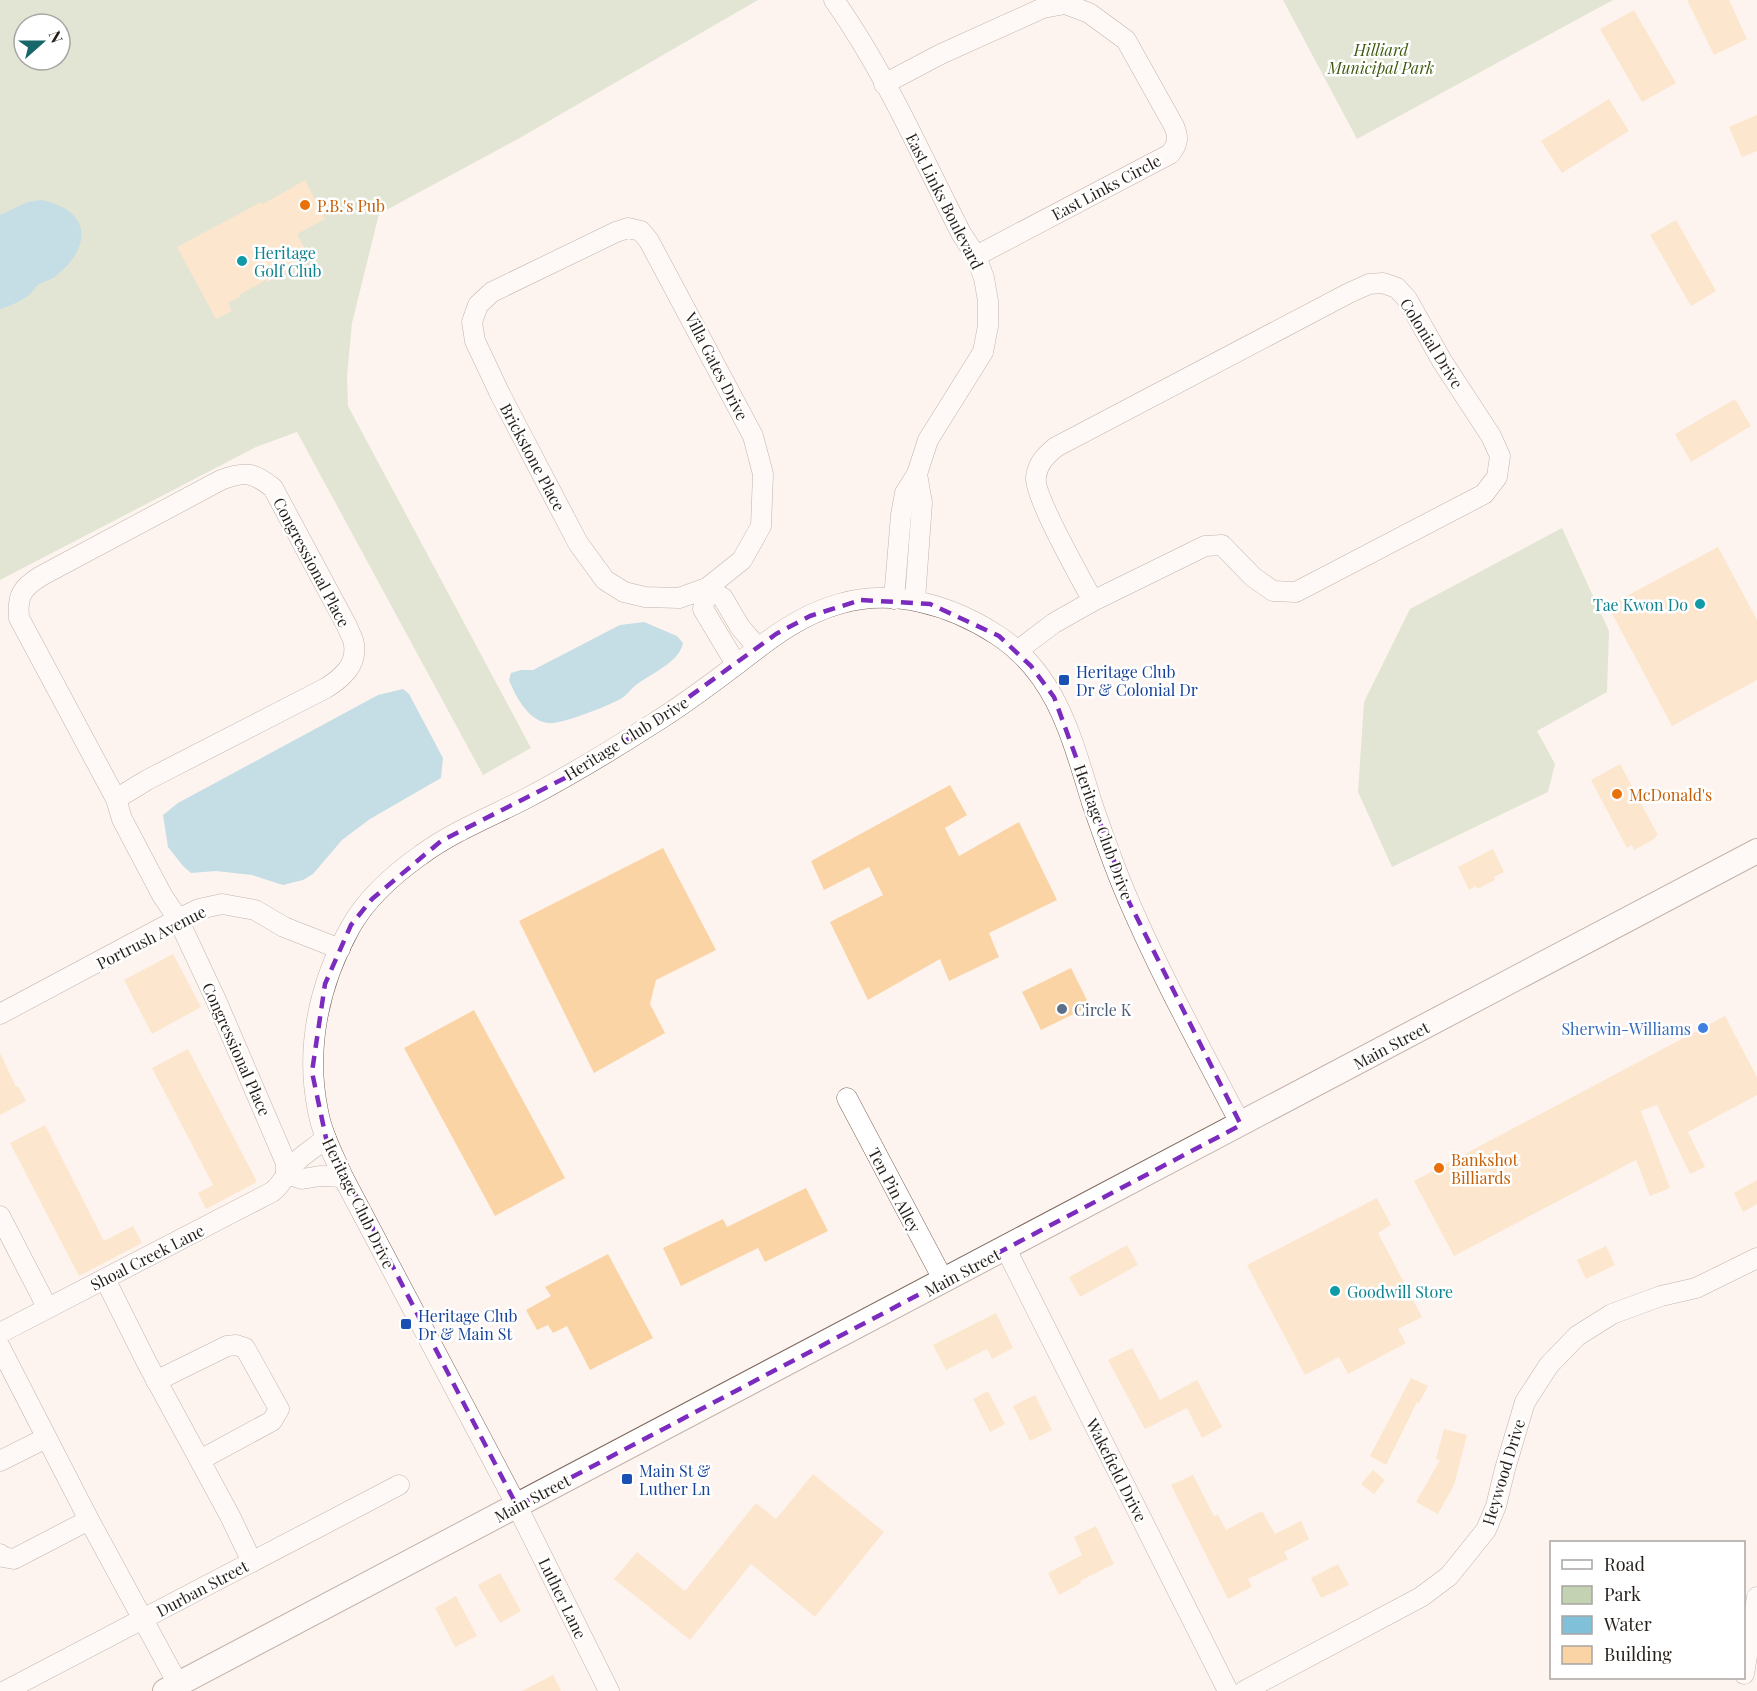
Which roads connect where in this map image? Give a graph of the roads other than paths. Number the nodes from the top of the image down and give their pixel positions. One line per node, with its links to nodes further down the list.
1 (834, 0): 2 (street, East Links Boulevard)
2 (884, 84): 3 (street, East Links Boulevard); 3 (street, East Links Circle)
3 (976, 256): 5 (street, East Links Boulevard)
4 (550, 263): 6 (street, Brickstone Place); 6 (street, Villa Gates Drive)
5 (917, 474): 7 (street, East Links Boulevard); 8 (street, East Links Boulevard)
6 (707, 588): 10 (street); 12 (street)
7 (894, 599): 8 (street, Heritage Club Drive); 10 (street, Heritage Club Drive)
8 (915, 600): 11 (street, Heritage Club Drive)
9 (1093, 601): 9 (street, Colonial Drive); 11 (street, Colonial Drive)
10 (758, 648): 12 (street, Heritage Club Drive)
11 (1017, 651): 19 (street, Heritage Club Drive)
12 (736, 664): 16 (street, Heritage Club Drive)
13 (116, 799): 13 (street, Congressional Place); 15 (street, Congressional Place)
14 (1757, 851): 19 (main road, Main Street)
15 (178, 920): 16 (street, Portrush Avenue); 17 (street, Portrush Avenue); 21 (street, Congressional Place)
16 (340, 949): 20 (street, Heritage Club Drive)
17 (0, 1014)
18 (847, 1098): 27 (street, Ten Pin Alley)
19 (1241, 1125): 24 (main road, Main Street)
20 (326, 1138): 21 (street, Shoal Creek Lane); 22 (street, Heritage Club Drive)
21 (286, 1174): 22 (street); 26 (street, Shoal Creek Lane)
22 (343, 1177): 36 (street, Heritage Club Drive)
23 (0, 1216): 28 (street)
24 (1006, 1249): 27 (main road, Main Street); 46 (street, Wakefield Drive)
25 (1756, 1263): 47 (street, Heywood Drive)
26 (105, 1279): 28 (street, Shoal Creek Lane); 31 (street)
27 (944, 1281): 36 (main road, Main Street)
28 (47, 1307): 29 (street, Shoal Creek Lane)
29 (0, 1333)
30 (0, 1347): 32 (street)
31 (156, 1381): 33 (street); 33 (street)
32 (46, 1438): 34 (street); 37 (street)
33 (200, 1460): 39 (street)
34 (0, 1461)
35 (399, 1485): 39 (street, Durban Street)
36 (517, 1506): 43 (main road, Main Street); 45 (street, Luther Lane)
37 (89, 1520): 38 (street); 41 (street)
38 (0, 1554)
39 (252, 1562): 41 (street, Durban Street)
40 (1757, 1597): 42 (street)
41 (144, 1619): 43 (street); 44 (street, Durban Street)
42 (1745, 1665)
43 (172, 1688)
44 (5, 1691)
45 (609, 1691)
46 (1228, 1691)
47 (1244, 1691)

